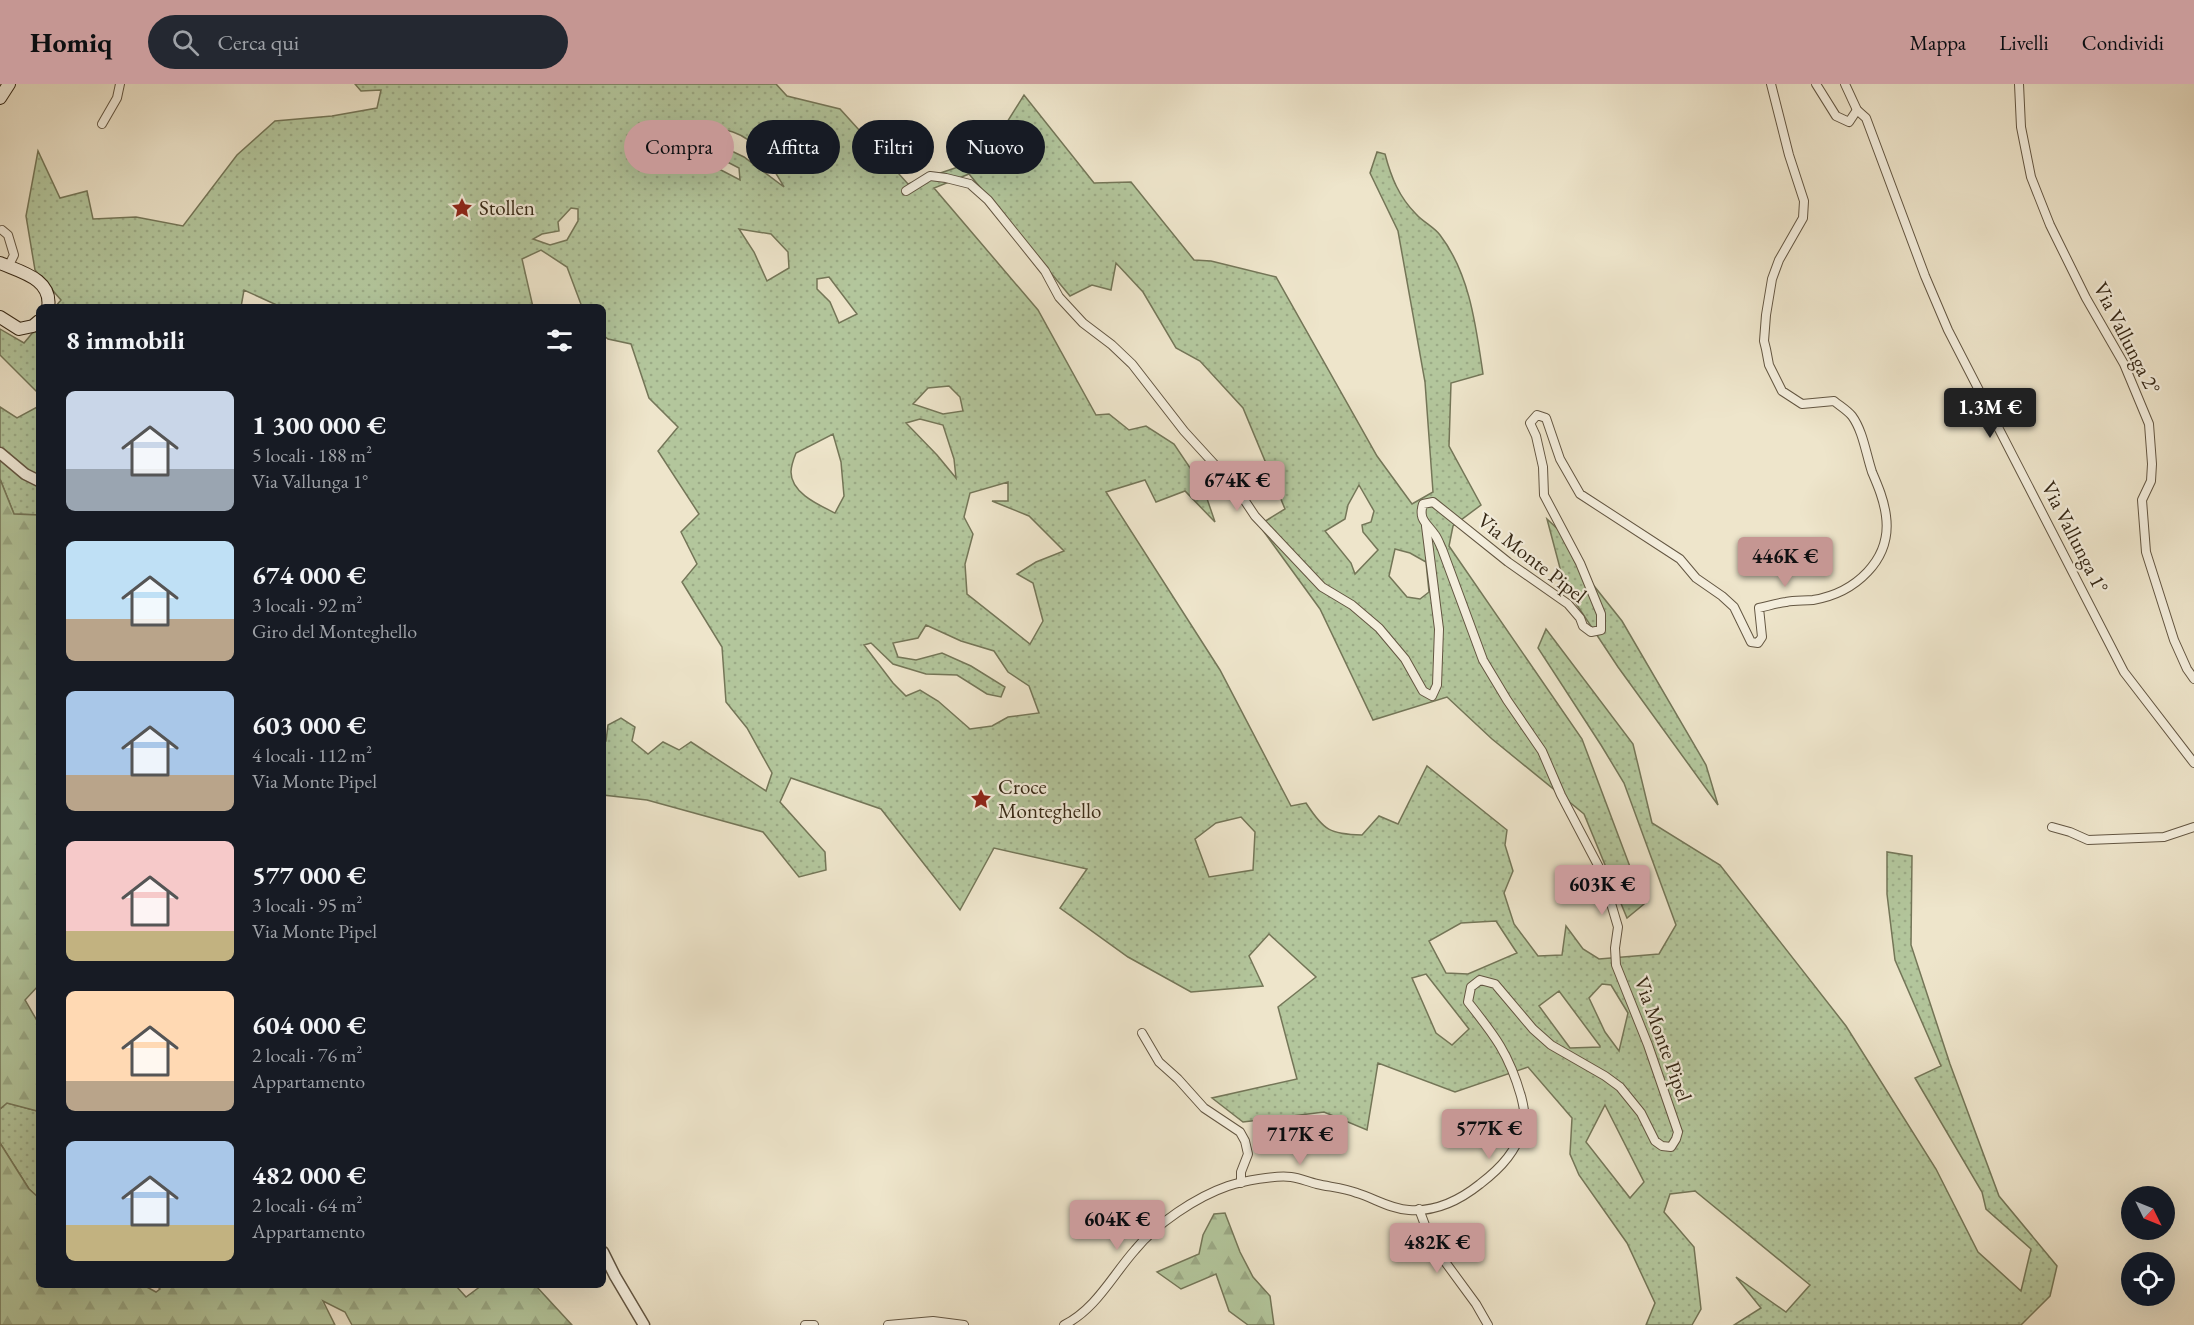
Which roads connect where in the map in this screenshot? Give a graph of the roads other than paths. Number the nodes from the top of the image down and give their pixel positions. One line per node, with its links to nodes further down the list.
1 (9, 84): 7 (main road)
2 (120, 84): 9 (street)
3 (1771, 84): 18 (street, Via Monte Pipel)
4 (1816, 84): 8 (street)
5 (1845, 84): 8 (street, Via Vallunga 1°)
6 (2019, 84): 19 (street, Via Vallunga 2°)
7 (0, 99)
8 (1857, 110): 20 (street, Via Vallunga 1°)
9 (102, 124)
10 (906, 191): 18 (street)
11 (2, 230): 12 (street)
12 (4, 265): 13 (main road)
13 (49, 304)
14 (0, 317): 15 (main road)
15 (36, 324)
16 (0, 453): 17 (street)
17 (36, 480)
18 (1426, 526): 25 (street, Via Monte Pipel)
19 (2194, 679)
20 (2194, 763)
21 (2194, 827): 22 (street)
22 (2052, 828)
23 (1142, 1033): 24 (street)
24 (1241, 1183): 25 (street); 32 (street)
25 (1419, 1209): 33 (street)
26 (606, 1257): 27 (street)
27 (644, 1325)
28 (805, 1325): 29 (street)
29 (814, 1325)
30 (888, 1325): 31 (street)
31 (964, 1325)
32 (1064, 1325)
33 (1488, 1325)

